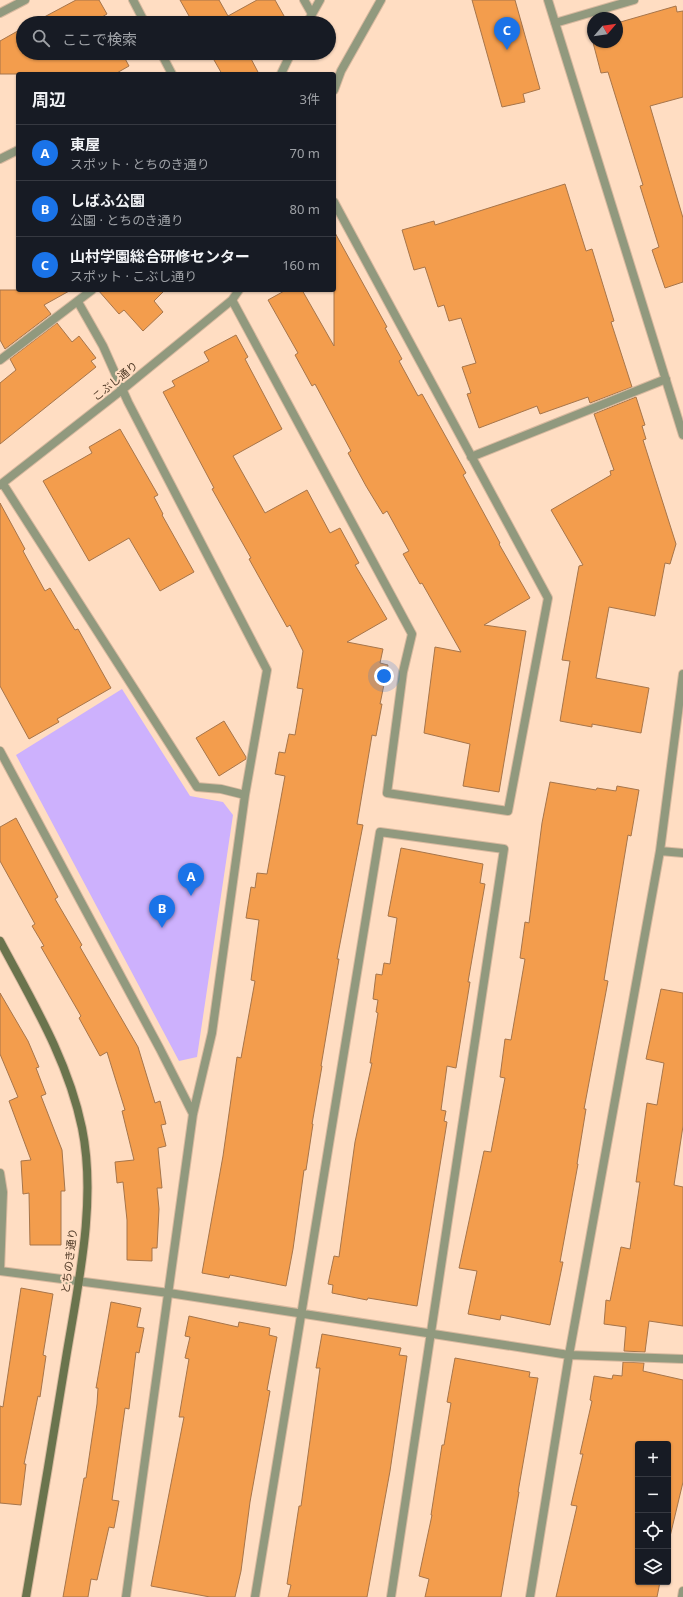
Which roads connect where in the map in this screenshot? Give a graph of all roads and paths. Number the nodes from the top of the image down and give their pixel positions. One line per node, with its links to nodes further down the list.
1 (25, 0): 8 (street)
2 (133, 0): 10 (street)
3 (304, 0): 9 (street)
4 (320, 0): 9 (street)
5 (382, 0): 16 (street)
6 (548, 0): 11 (street)
7 (634, 0): 11 (street)
8 (0, 13)
9 (312, 14)
10 (141, 16)
11 (555, 23): 25 (street)
12 (165, 60): 14 (street)
13 (287, 60): 15 (street)
14 (171, 72)
15 (281, 72)
16 (336, 85)
17 (16, 151): 18 (street)
18 (0, 159)
19 (336, 206): 28 (street)
20 (90, 292): 23 (street)
21 (238, 292): 22 (street, こぶし通り)
22 (232, 300): 26 (street, こぶし通り); 28 (street)
23 (78, 302): 24 (street); 26 (street)
24 (0, 360)
25 (666, 379): 27 (street); 28 (street)
26 (123, 389): 29 (street, こぶし通り); 32 (street)
27 (683, 435)
28 (472, 457)
29 (1, 484): 32 (street)
30 (683, 674): 33 (street)
31 (0, 751): 36 (street)
32 (245, 796): 36 (street)
33 (660, 851): 34 (street); 43 (street)
34 (683, 853)
35 (0, 941): 39 (street, とちのき通り)
36 (193, 1114): 40 (street)
37 (0, 1173): 38 (street)
38 (0, 1271): 39 (street)
39 (79, 1281): 40 (street); 46 (street, とちのき通り)
40 (169, 1293): 41 (street); 47 (street)
41 (301, 1314): 42 (street); 42 (street); 48 (street)
42 (430, 1334): 43 (street); 49 (street)
43 (569, 1355): 44 (street); 50 (street)
44 (683, 1359)
45 (683, 1591): 51 (street)
46 (26, 1597)
47 (126, 1597)
48 (254, 1597)
49 (391, 1597)
50 (530, 1597)
51 (682, 1597)

